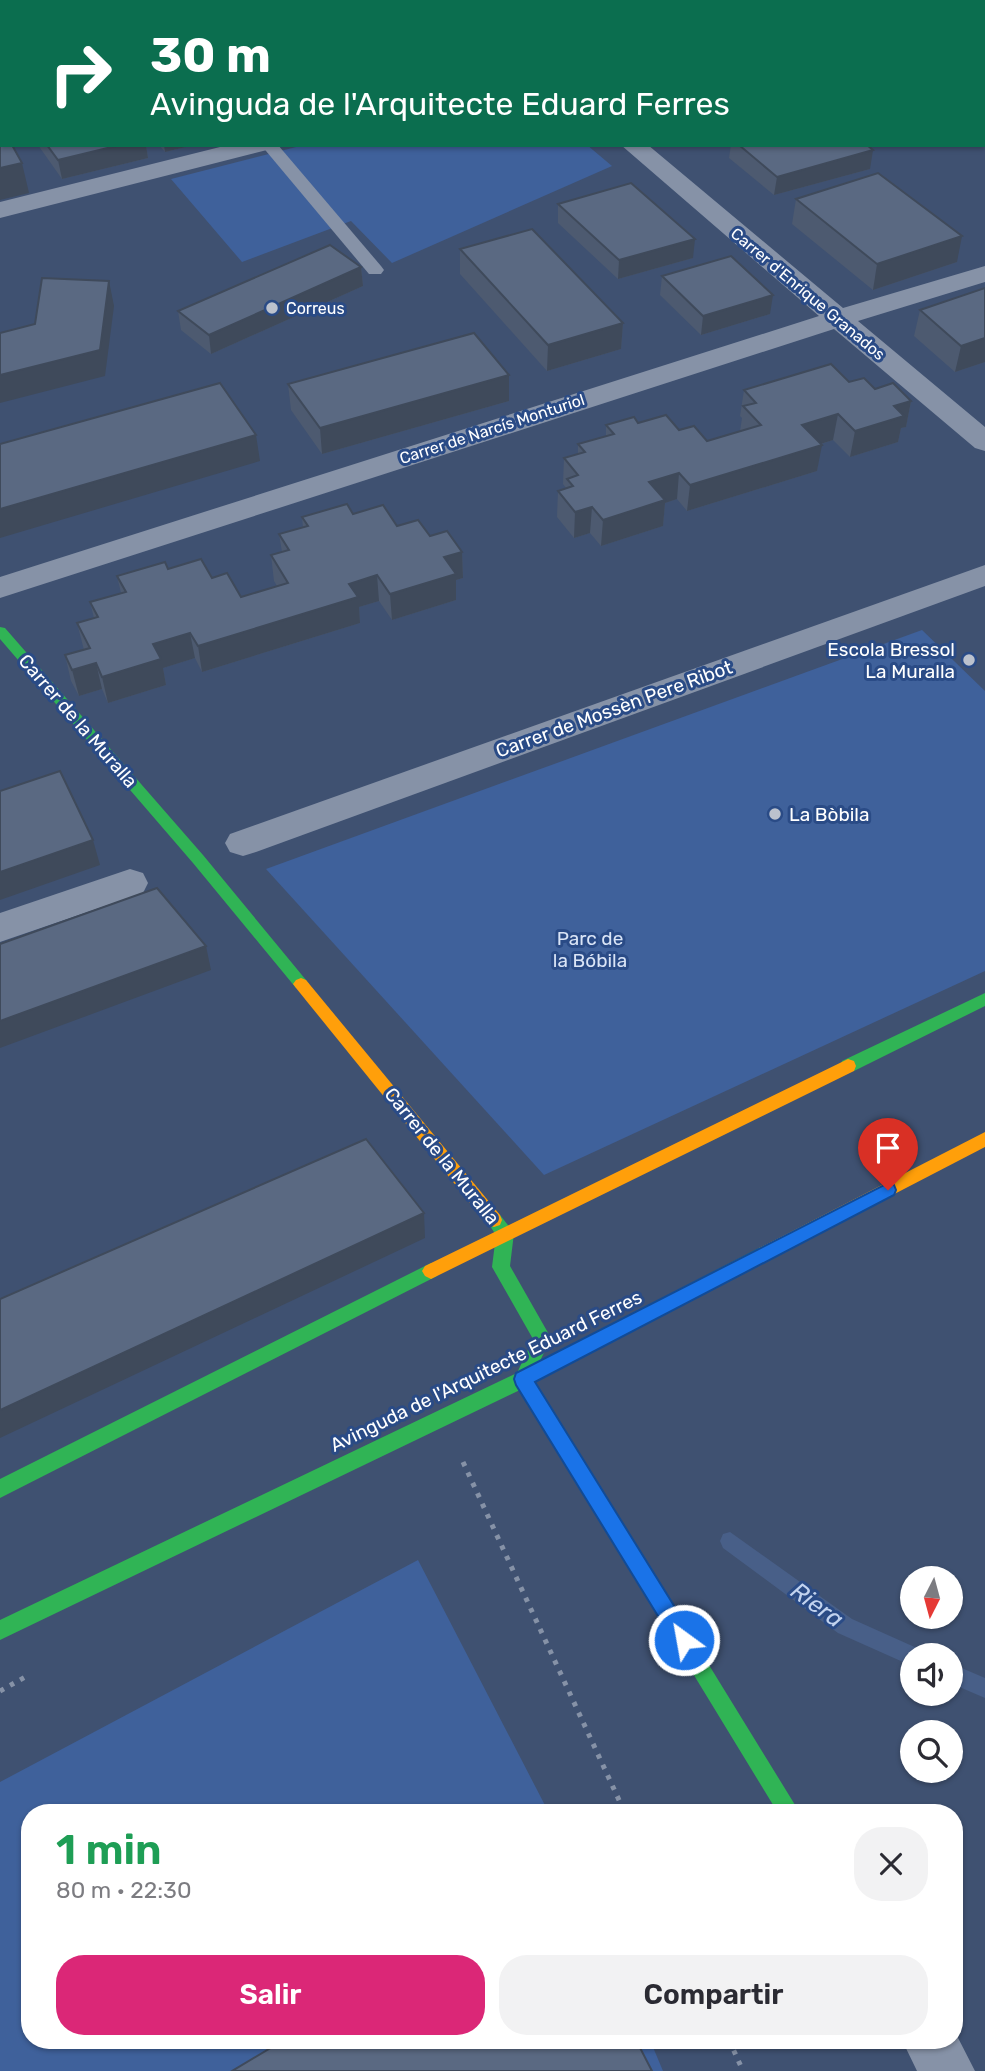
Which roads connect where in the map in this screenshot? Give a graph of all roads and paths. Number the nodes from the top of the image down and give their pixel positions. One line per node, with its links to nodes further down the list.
1 (250, 147): 4 (street)
2 (271, 147): 5 (lane)
3 (635, 147): 7 (street, Carrer d'Enrique Granados)
4 (0, 210)
5 (375, 270)
6 (985, 274): 7 (street, Carrer de Narcís Monturiol)
7 (836, 318): 8 (street, Carrer d'Enrique Granados); 10 (street, Carrer de Narcís Monturiol)
8 (985, 442)
9 (985, 575): 12 (street, Carrer de Mossèn Pere Ribot)
10 (0, 588)
11 (0, 631): 17 (street, Carrer de la Muralla)
12 (243, 843)
13 (130, 883): 14 (street)
14 (0, 928)
15 (985, 999): 17 (street)
16 (985, 1139): 18 (street, Avinguda de l'Arquitecte Eduard Ferres)
17 (505, 1233): 18 (street, Carrer de la Muralla); 20 (street)
18 (523, 1379): 21 (street, Avinguda de l'Arquitecte Eduard Ferres); 23 (street)
19 (457, 1449): 22 (path)
20 (0, 1489)
21 (0, 1630)
22 (621, 1804)
23 (784, 1804)
24 (733, 2049): 26 (path)
25 (935, 2049): 27 (street)
26 (743, 2071)
27 (948, 2071)

